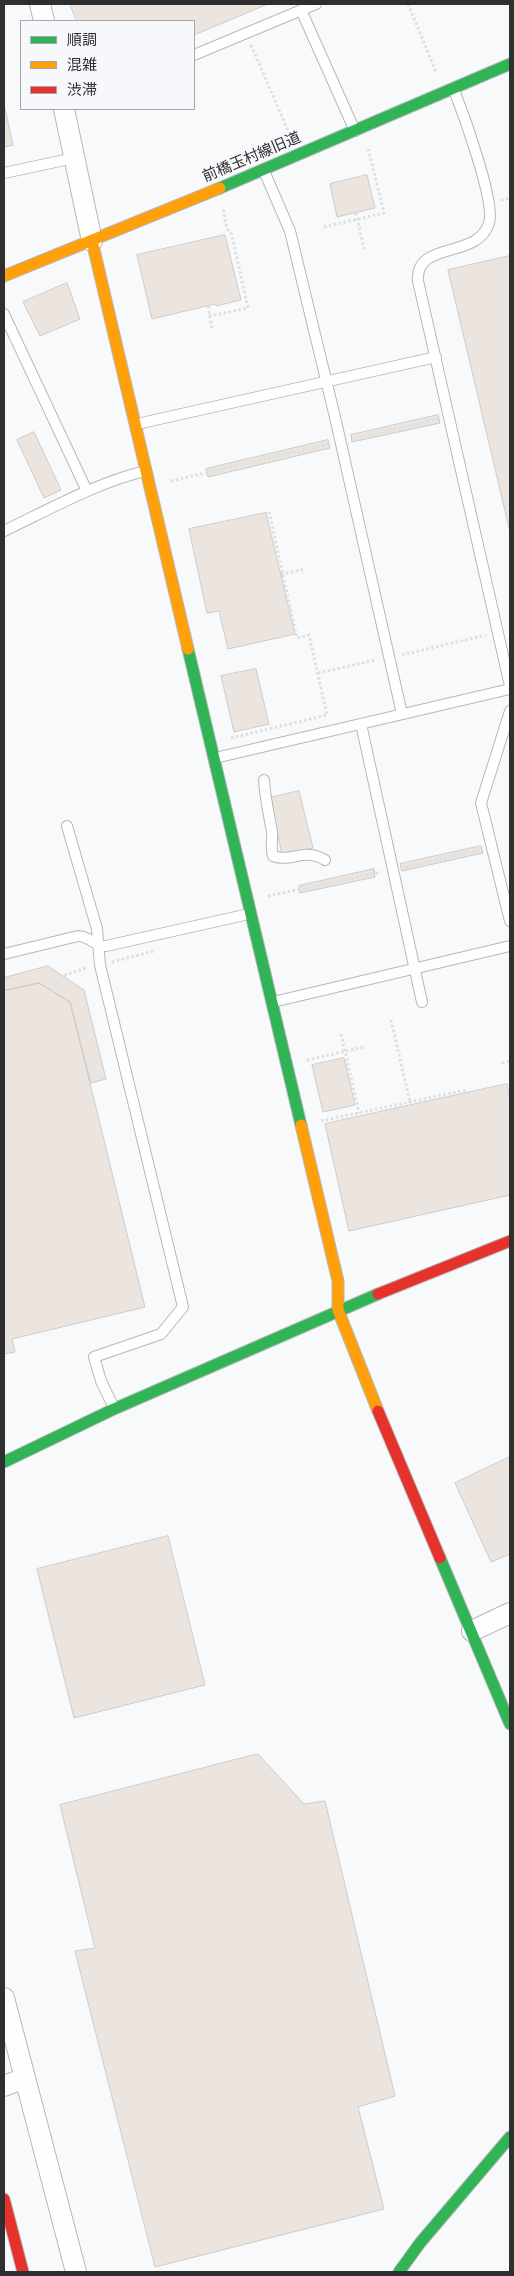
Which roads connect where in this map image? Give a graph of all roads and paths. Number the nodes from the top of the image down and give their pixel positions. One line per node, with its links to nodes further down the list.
1 (40, 4): 5 (street)
2 (316, 4): 4 (lane)
3 (408, 4): 9 (path)
4 (301, 10): 6 (lane); 12 (lane)
5 (44, 20)
6 (246, 34): 7 (lane); 13 (path)
7 (195, 55)
8 (510, 64): 10 (main road, 前橋玉村線旧道)
9 (438, 76)
10 (454, 90): 12 (main road, 前橋玉村線旧道); 31 (lane)
11 (64, 110): 15 (street)
12 (355, 132): 16 (main road, 前橋玉村線旧道)
13 (290, 137)
14 (366, 142): 22 (path)
15 (74, 158): 17 (lane); 24 (street)
16 (264, 170): 24 (main road, 前橋玉村線旧道); 32 (lane)
17 (4, 173)
18 (510, 198): 19 (path)
19 (501, 200)
20 (222, 203): 29 (path)
21 (356, 212): 22 (path)
22 (358, 219): 23 (path); 25 (path)
23 (324, 227)
24 (92, 241): 26 (main road, 前橋玉村線旧道); 34 (main road)
25 (364, 249)
26 (4, 276)
27 (208, 306): 29 (path)
28 (4, 314): 38 (lane)
29 (209, 316): 30 (path)
30 (212, 330)
31 (436, 357): 32 (lane); 33 (lane)
32 (327, 382): 34 (lane); 35 (lane)
33 (449, 417): 35 (path); 43 (lane)
34 (136, 424): 36 (main road)
35 (340, 441): 37 (path); 44 (lane)
36 (146, 470): 38 (lane); 51 (main road)
37 (165, 482)
38 (87, 491): 40 (lane)
39 (269, 512): 42 (path)
40 (4, 531)
41 (306, 569): 42 (path)
42 (282, 574): 45 (path)
43 (498, 632): 44 (path); 46 (lane)
44 (390, 658): 45 (path); 48 (lane)
45 (318, 674): 50 (path)
46 (510, 687): 48 (lane)
47 (510, 711): 56 (lane)
48 (402, 714): 49 (lane)
49 (360, 724): 51 (lane); 62 (lane)
50 (226, 739)
51 (214, 759): 55 (main road)
52 (264, 780): 54 (lane)
53 (67, 826): 57 (lane)
54 (325, 860)
55 (252, 913): 57 (lane); 64 (main road)
56 (510, 921)
57 (98, 945): 60 (lane); 61 (lane)
58 (510, 946): 62 (lane)
59 (156, 951): 61 (path)
60 (4, 954)
61 (100, 964): 63 (path); 79 (lane)
62 (414, 968): 64 (lane); 65 (lane)
63 (52, 991)
64 (272, 1002): 78 (main road)
65 (422, 1002)
66 (391, 1020): 74 (path)
67 (341, 1034): 69 (path)
68 (364, 1047): 69 (path)
69 (345, 1051): 70 (path); 75 (path)
70 (301, 1061)
71 (510, 1061): 72 (path)
72 (502, 1063)
73 (466, 1090): 74 (path)
74 (410, 1102): 75 (path)
75 (359, 1113): 76 (path)
76 (316, 1122)
77 (510, 1241): 78 (main road)
78 (338, 1310): 79 (main road); 82 (main road)
79 (114, 1409): 80 (main road)
80 (4, 1462)
81 (510, 1614): 82 (street)
82 (472, 1631): 83 (main road)
83 (510, 1724)
84 (4, 1998): 85 (street)
85 (25, 2078): 86 (street); 90 (street)
86 (4, 2086)
87 (510, 2137): 91 (main road)
88 (4, 2200): 89 (main road)
89 (23, 2272)
90 (76, 2272)
91 (399, 2272)

